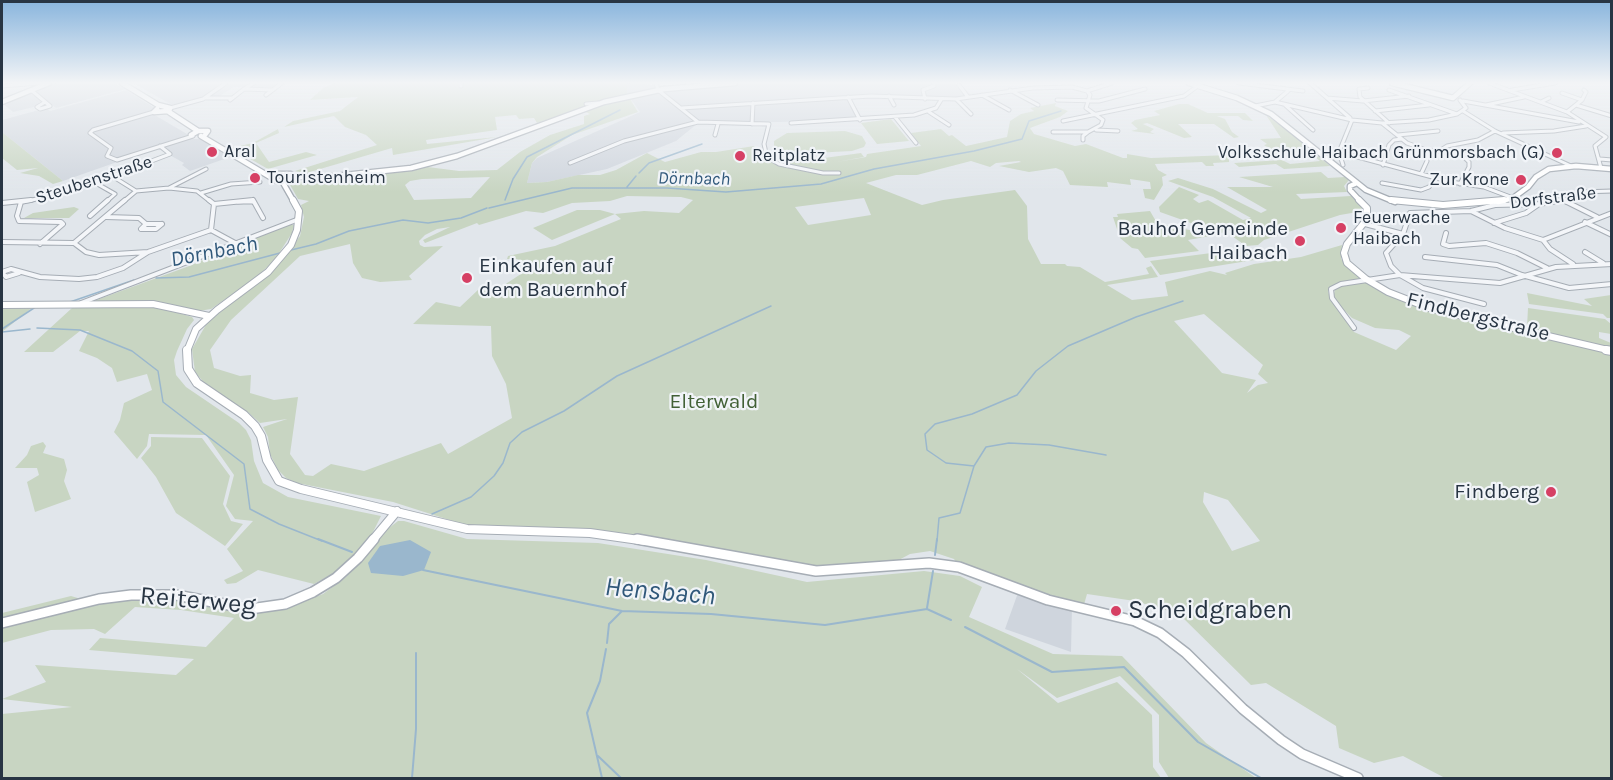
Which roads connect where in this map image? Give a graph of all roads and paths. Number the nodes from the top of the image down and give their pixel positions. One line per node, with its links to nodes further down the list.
1 (131, 119): 45 (street)
2 (176, 119): 37 (street)
3 (555, 119): 67 (street)
4 (695, 119): 21 (street)
5 (752, 119): 27 (street)
6 (867, 119): 18 (street)
7 (897, 119): 44 (street)
8 (940, 119): 28 (street)
9 (1072, 119): 20 (street)
10 (1102, 119): 30 (street)
11 (1278, 119): 51 (street)
12 (1302, 119): 31 (street)
13 (1385, 119): 25 (street)
14 (1432, 119): 25 (street)
15 (1477, 119): 36 (street)
16 (1566, 119): 22 (street)
17 (1577, 119): 22 (street)
18 (860, 120): 23 (street)
19 (1352, 120): 24 (street); 50 (street)
20 (1063, 121)
21 (698, 122): 26 (street); 54 (street)
22 (1581, 122): 29 (street)
23 (791, 123)
24 (1382, 123): 25 (street); 39 (street)
25 (1389, 123)
26 (718, 124): 27 (street); 38 (street)
27 (752, 124): 61 (street)
28 (949, 125)
29 (1586, 126): 36 (street); 40 (street)
30 (1096, 130): 32 (street); 35 (street)
31 (1313, 130)
32 (1118, 131)
33 (1438, 131): 39 (street)
34 (1053, 132): 35 (street)
35 (1088, 132): 43 (street)
36 (1497, 132): 47 (street); 57 (street)
37 (197, 134): 45 (street); 62 (street)
38 (716, 135)
39 (1398, 135): 42 (street)
40 (1606, 137): 41 (street); 52 (street)
41 (1611, 138)
42 (1402, 139): 46 (street); 56 (street)
43 (1083, 140)
44 (916, 143)
45 (160, 146): 65 (street, Steubenstraße)
46 (1426, 150): 47 (street); 63 (street)
47 (1439, 151): 48 (street)
48 (1461, 154): 49 (street); 74 (street)
49 (1500, 154)
50 (1339, 155): 51 (street); 55 (street); 56 (street)
51 (1326, 158): 72 (street)
52 (1600, 159): 53 (street); 58 (street)
53 (1611, 160)
54 (570, 163)
55 (1342, 165)
56 (1383, 165): 63 (street)
57 (1571, 166): 58 (street); 79 (street)
58 (1601, 168): 60 (street)
59 (206, 169): 75 (street)
60 (1611, 169)
61 (839, 173)
62 (269, 174): 64 (street); 66 (street)
63 (1421, 174): 68 (street)
64 (283, 175): 66 (street); 67 (street)
65 (112, 176): 69 (street, Steubenstraße); 76 (street)
66 (276, 178): 71 (street)
67 (293, 178): 71 (street)
68 (1436, 178): 73 (street); 74 (street)
69 (94, 182): 81 (street, Steubenstraße); 88 (street)
70 (260, 182): 78 (street)
71 (284, 182): 92 (street)
72 (1357, 183): 84 (street); 96 (street)
73 (1382, 183)
74 (1460, 184): 79 (street)
75 (169, 188): 76 (street); 78 (street)
76 (136, 191): 89 (street)
77 (1611, 191): 80 (street, Dorfstraße)
78 (201, 193): 83 (street)
79 (1513, 198): 84 (street)
80 (1563, 200): 85 (street, Dorfstraße); 90 (street)
81 (21, 202): 82 (street, Steubenstraße); 105 (street)
82 (2, 203)
83 (214, 204): 91 (street); 97 (street)
84 (1493, 204): 85 (street, Dorfstraße); 86 (street, Dorfstraße)
85 (1539, 204): 94 (street)
86 (1471, 211): 94 (street); 99 (street, Dorfstraße)
87 (1611, 213): 90 (street)
88 (90, 216)
89 (106, 217): 95 (street); 103 (street)
90 (1597, 217): 93 (street)
91 (263, 218)
92 (299, 219): 104 (street); 121 (street)
93 (1585, 222): 100 (street); 101 (street)
94 (1494, 223): 101 (street)
95 (146, 224): 95 (street)
96 (1365, 224): 99 (street); 116 (street, Findbergstraße)
97 (211, 230): 104 (street); 106 (street)
98 (1446, 233): 112 (street)
99 (1403, 234): 114 (street)
100 (1611, 235)
101 (1543, 240): 109 (street)
102 (2, 242): 105 (street)
103 (74, 243): 105 (street); 106 (street)
104 (235, 243): 120 (street)
105 (40, 244)
106 (148, 252): 113 (street)
107 (1585, 252): 110 (street)
108 (1425, 257): 115 (street)
109 (1573, 264): 110 (street); 112 (street)
110 (1603, 264): 111 (street)
111 (1611, 264)
112 (1547, 268): 115 (street)
113 (2, 272)
114 (1400, 275): 115 (street); 116 (street); 118 (street)
115 (1522, 275): 117 (street)
116 (1366, 279): 122 (street); 123 (street, Findbergstraße)
117 (1611, 284)
118 (1484, 304)
119 (2, 305): 120 (street)
120 (73, 306): 121 (street)
121 (209, 316): 124 (street)
122 (1354, 328)
123 (1611, 351)
124 (397, 512): 125 (street, Reiterweg); 126 (street)
125 (2, 623)
126 (1358, 778)

